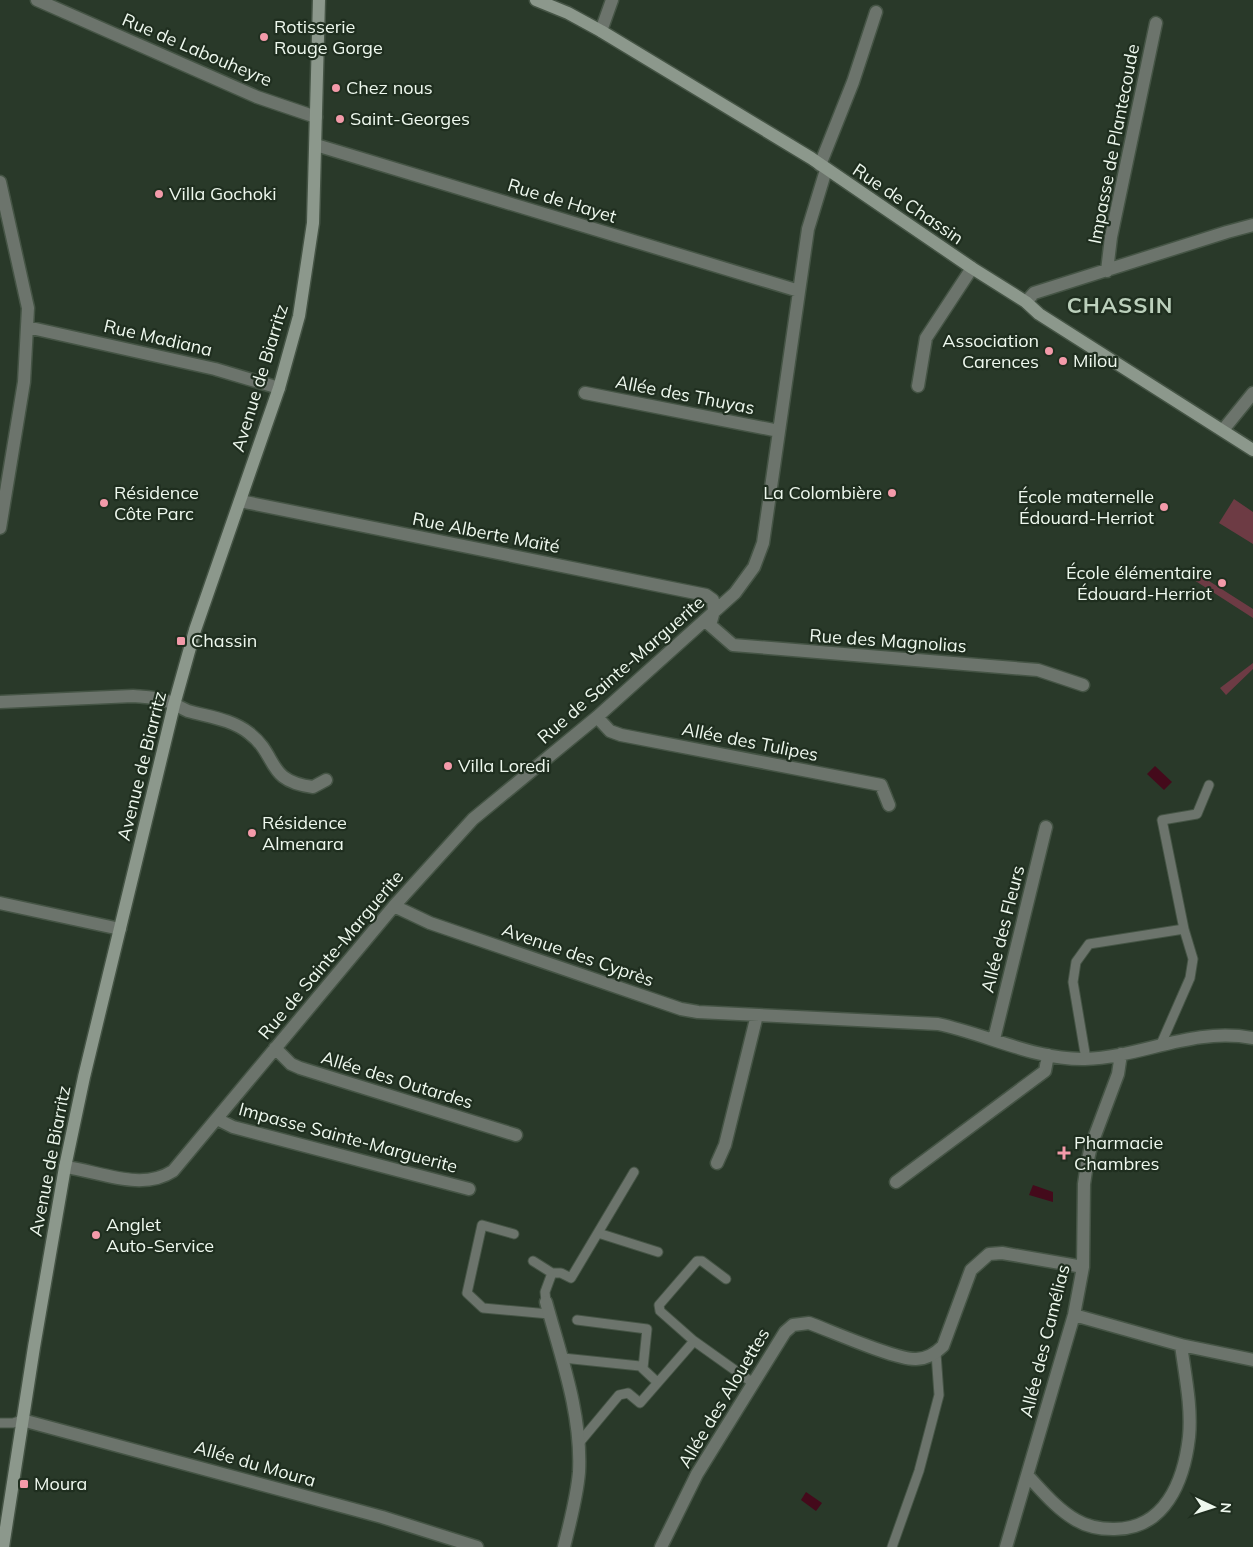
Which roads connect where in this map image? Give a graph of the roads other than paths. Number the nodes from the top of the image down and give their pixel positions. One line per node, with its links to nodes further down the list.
1 (37, 0): 8 (street, Rue de Labouheyre)
2 (318, 0): 8 (main road, Avenue de Biarritz)
3 (536, 0): 7 (main road, Rue de Chassin)
4 (612, 0): 7 (street)
5 (876, 12): 10 (street, Rue de Sainte-Marguerite)
6 (1156, 23): 14 (street, Impasse de Plantecoude)
7 (601, 31): 10 (main road, Rue de Chassin)
8 (316, 117): 9 (main road, Avenue de Biarritz)
9 (316, 144): 15 (street, Rue de Hayet); 19 (main road, Avenue de Biarritz)
10 (823, 168): 13 (main road, Rue de Chassin); 15 (street, Rue de Sainte-Marguerite)
11 (0, 182): 17 (street)
12 (1253, 226): 14 (street)
13 (972, 268): 16 (main road, Rue de Chassin); 18 (street)
14 (1107, 271): 16 (street)
15 (799, 291): 23 (street, Rue de Sainte-Marguerite)
16 (1026, 302): 22 (main road, Rue de Chassin)
17 (27, 327): 19 (street, Rue Madiana); 26 (street)
18 (918, 386)
19 (279, 388): 25 (main road, Avenue de Biarritz)
20 (585, 393): 23 (street, Allée des Thuyas)
21 (1253, 393): 22 (street)
22 (1223, 430): 24 (main road, Rue de Chassin)
23 (778, 431): 27 (street, Rue de Sainte-Marguerite)
24 (1253, 450)
25 (240, 501): 27 (street, Rue Alberte Maïté); 30 (main road, Avenue de Biarritz)
26 (0, 528)
27 (714, 611): 28 (street, Rue des Magnolias); 31 (street, Rue de Sainte-Marguerite)
28 (1083, 685)
29 (0, 702): 30 (street)
30 (174, 705): 32 (street); 38 (main road, Avenue de Biarritz)
31 (597, 717): 34 (street, Allée des Tulipes); 37 (street, Rue de Sainte-Marguerite)
32 (326, 780)
33 (1209, 785): 39 (lane)
34 (890, 805)
35 (1046, 827): 42 (street, Allée des Fleurs)
36 (0, 903): 38 (street)
37 (394, 906): 40 (street, Avenue des Cyprès); 44 (street, Rue de Sainte-Marguerite)
38 (120, 929): 51 (main road, Avenue de Biarritz)
39 (1184, 929): 43 (lane); 47 (lane)
40 (757, 1014): 42 (street, Avenue des Cyprès); 50 (street)
41 (1253, 1038): 43 (street, Avenue des Cyprès)
42 (994, 1039): 46 (street, Avenue des Cyprès)
43 (1161, 1044): 45 (street, Avenue des Cyprès)
44 (275, 1048): 48 (street, Rue de Sainte-Marguerite); 49 (street, Allée des Outardes)
45 (1121, 1054): 47 (street, Avenue des Cyprès); 59 (street, Allée des Camélias)
46 (1048, 1055): 47 (street, Avenue des Cyprès); 53 (street)
47 (1086, 1059)
48 (217, 1119): 51 (street, Rue de Sainte-Marguerite); 54 (street, Impasse Sainte-Marguerite)
49 (516, 1135)
50 (717, 1163)
51 (66, 1167): 73 (main road, Avenue de Biarritz)
52 (634, 1172): 55 (lane)
53 (896, 1182)
54 (469, 1189)
55 (598, 1233): 57 (lane); 60 (lane)
56 (514, 1234): 62 (lane)
57 (658, 1252)
58 (533, 1260): 60 (lane)
59 (1083, 1267): 63 (street, Allée des Camélias); 67 (street)
60 (552, 1273): 62 (lane)
61 (726, 1280): 65 (lane)
62 (547, 1308): 68 (street)
63 (1074, 1315): 66 (street); 76 (street, Allée des Camélias)
64 (576, 1320): 70 (lane)
65 (694, 1341): 71 (lane); 72 (lane)
66 (1181, 1345): 69 (street); 76 (street)
67 (936, 1353): 72 (street, Allée des Alouettes); 81 (lane)
68 (563, 1358): 70 (lane); 75 (street)
69 (1253, 1360)
70 (643, 1368): 71 (lane)
71 (656, 1382): 75 (lane)
72 (753, 1383): 80 (street, Allée des Alouettes)
73 (22, 1420): 74 (lane); 77 (main road, Avenue de Biarritz); 78 (street, Allée du Moura)
74 (0, 1423)
75 (579, 1443): 79 (street)
76 (1028, 1476): 82 (street, Allée des Camélias)
77 (3, 1547)
78 (477, 1547)
79 (564, 1547)
80 (661, 1547)
81 (892, 1547)
82 (1006, 1547)

